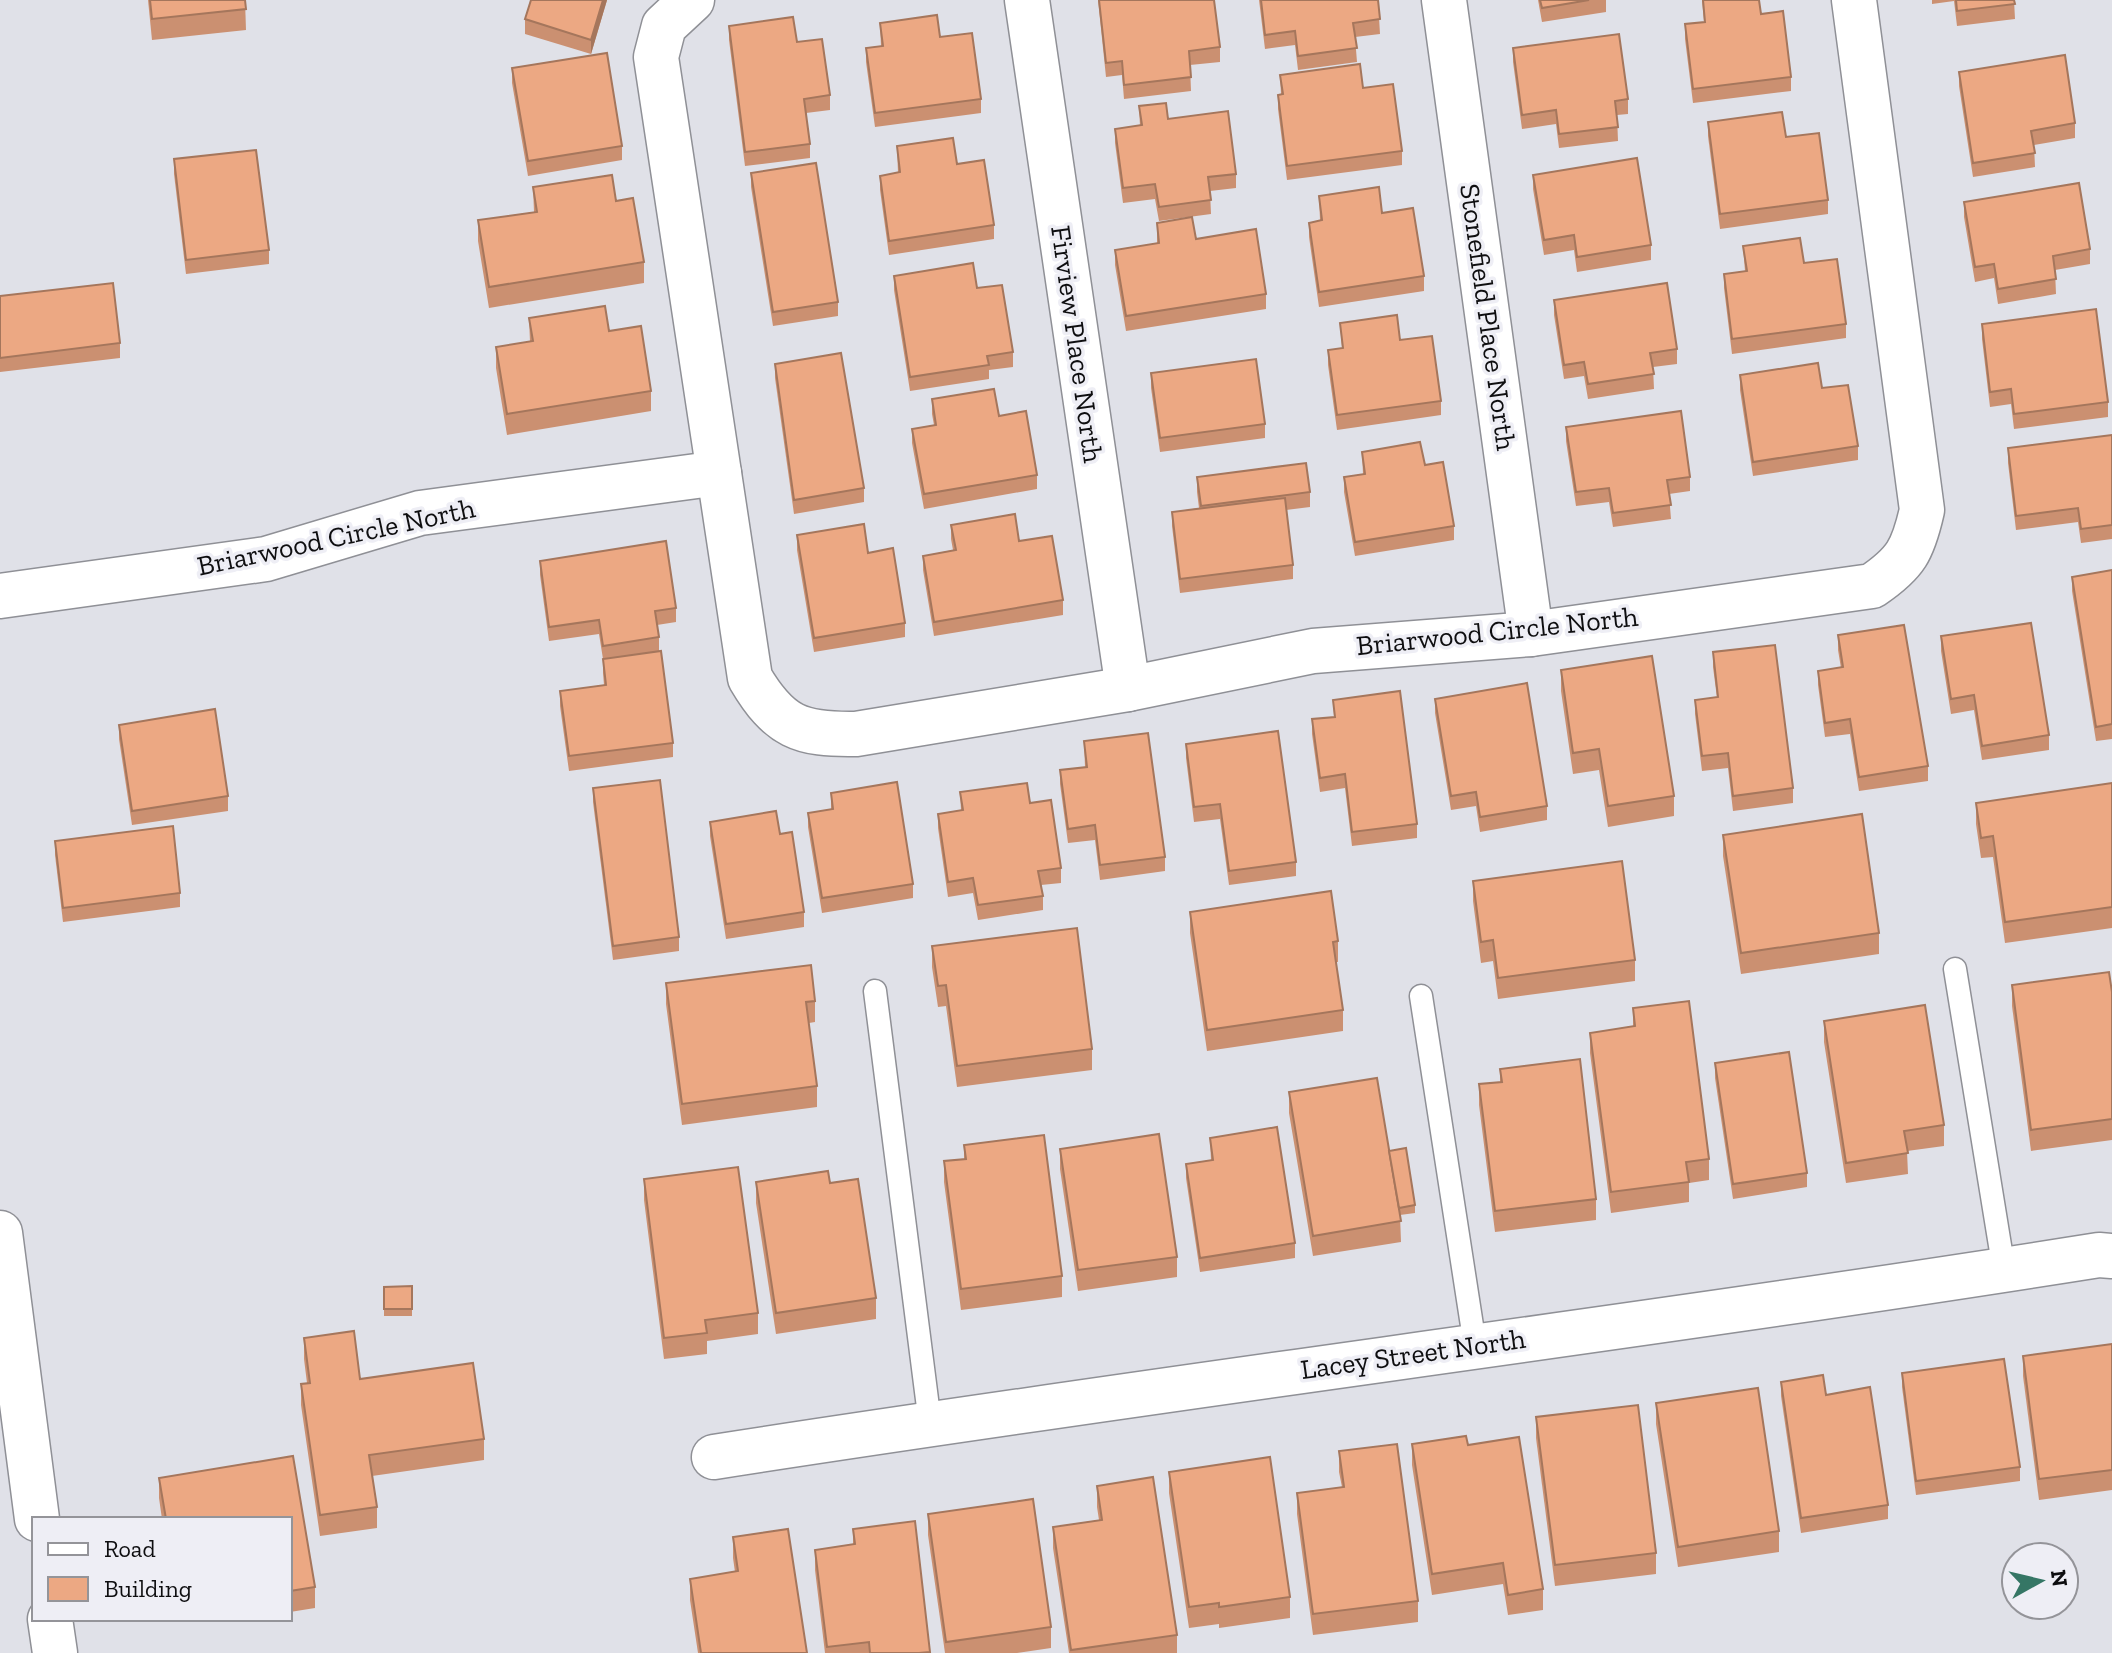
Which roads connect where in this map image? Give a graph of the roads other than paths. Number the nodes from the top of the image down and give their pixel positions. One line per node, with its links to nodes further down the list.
1 (692, 0): 5 (street, Briarwood Circle North)
2 (1027, 0): 8 (street, Firview Place North)
3 (1444, 0): 7 (street, Stonefield Place North)
4 (1854, 0): 7 (street, Briarwood Circle North)
5 (719, 473): 6 (street, Briarwood Circle North); 8 (street, Briarwood Circle North)
6 (0, 596)
7 (1531, 634): 8 (street, Briarwood Circle North)
8 (1128, 689)
9 (1955, 969): 14 (lane)
10 (875, 991): 16 (lane)
11 (1421, 996): 15 (lane)
12 (0, 1233): 18 (street)
13 (2112, 1256): 14 (street, Lacey Street North)
14 (2004, 1270): 15 (street, Lacey Street North)
15 (1475, 1345): 16 (street, Lacey Street North)
16 (930, 1423): 17 (street, Lacey Street North)
17 (714, 1457)
18 (37, 1517)
19 (50, 1621): 20 (street)
20 (55, 1653)

